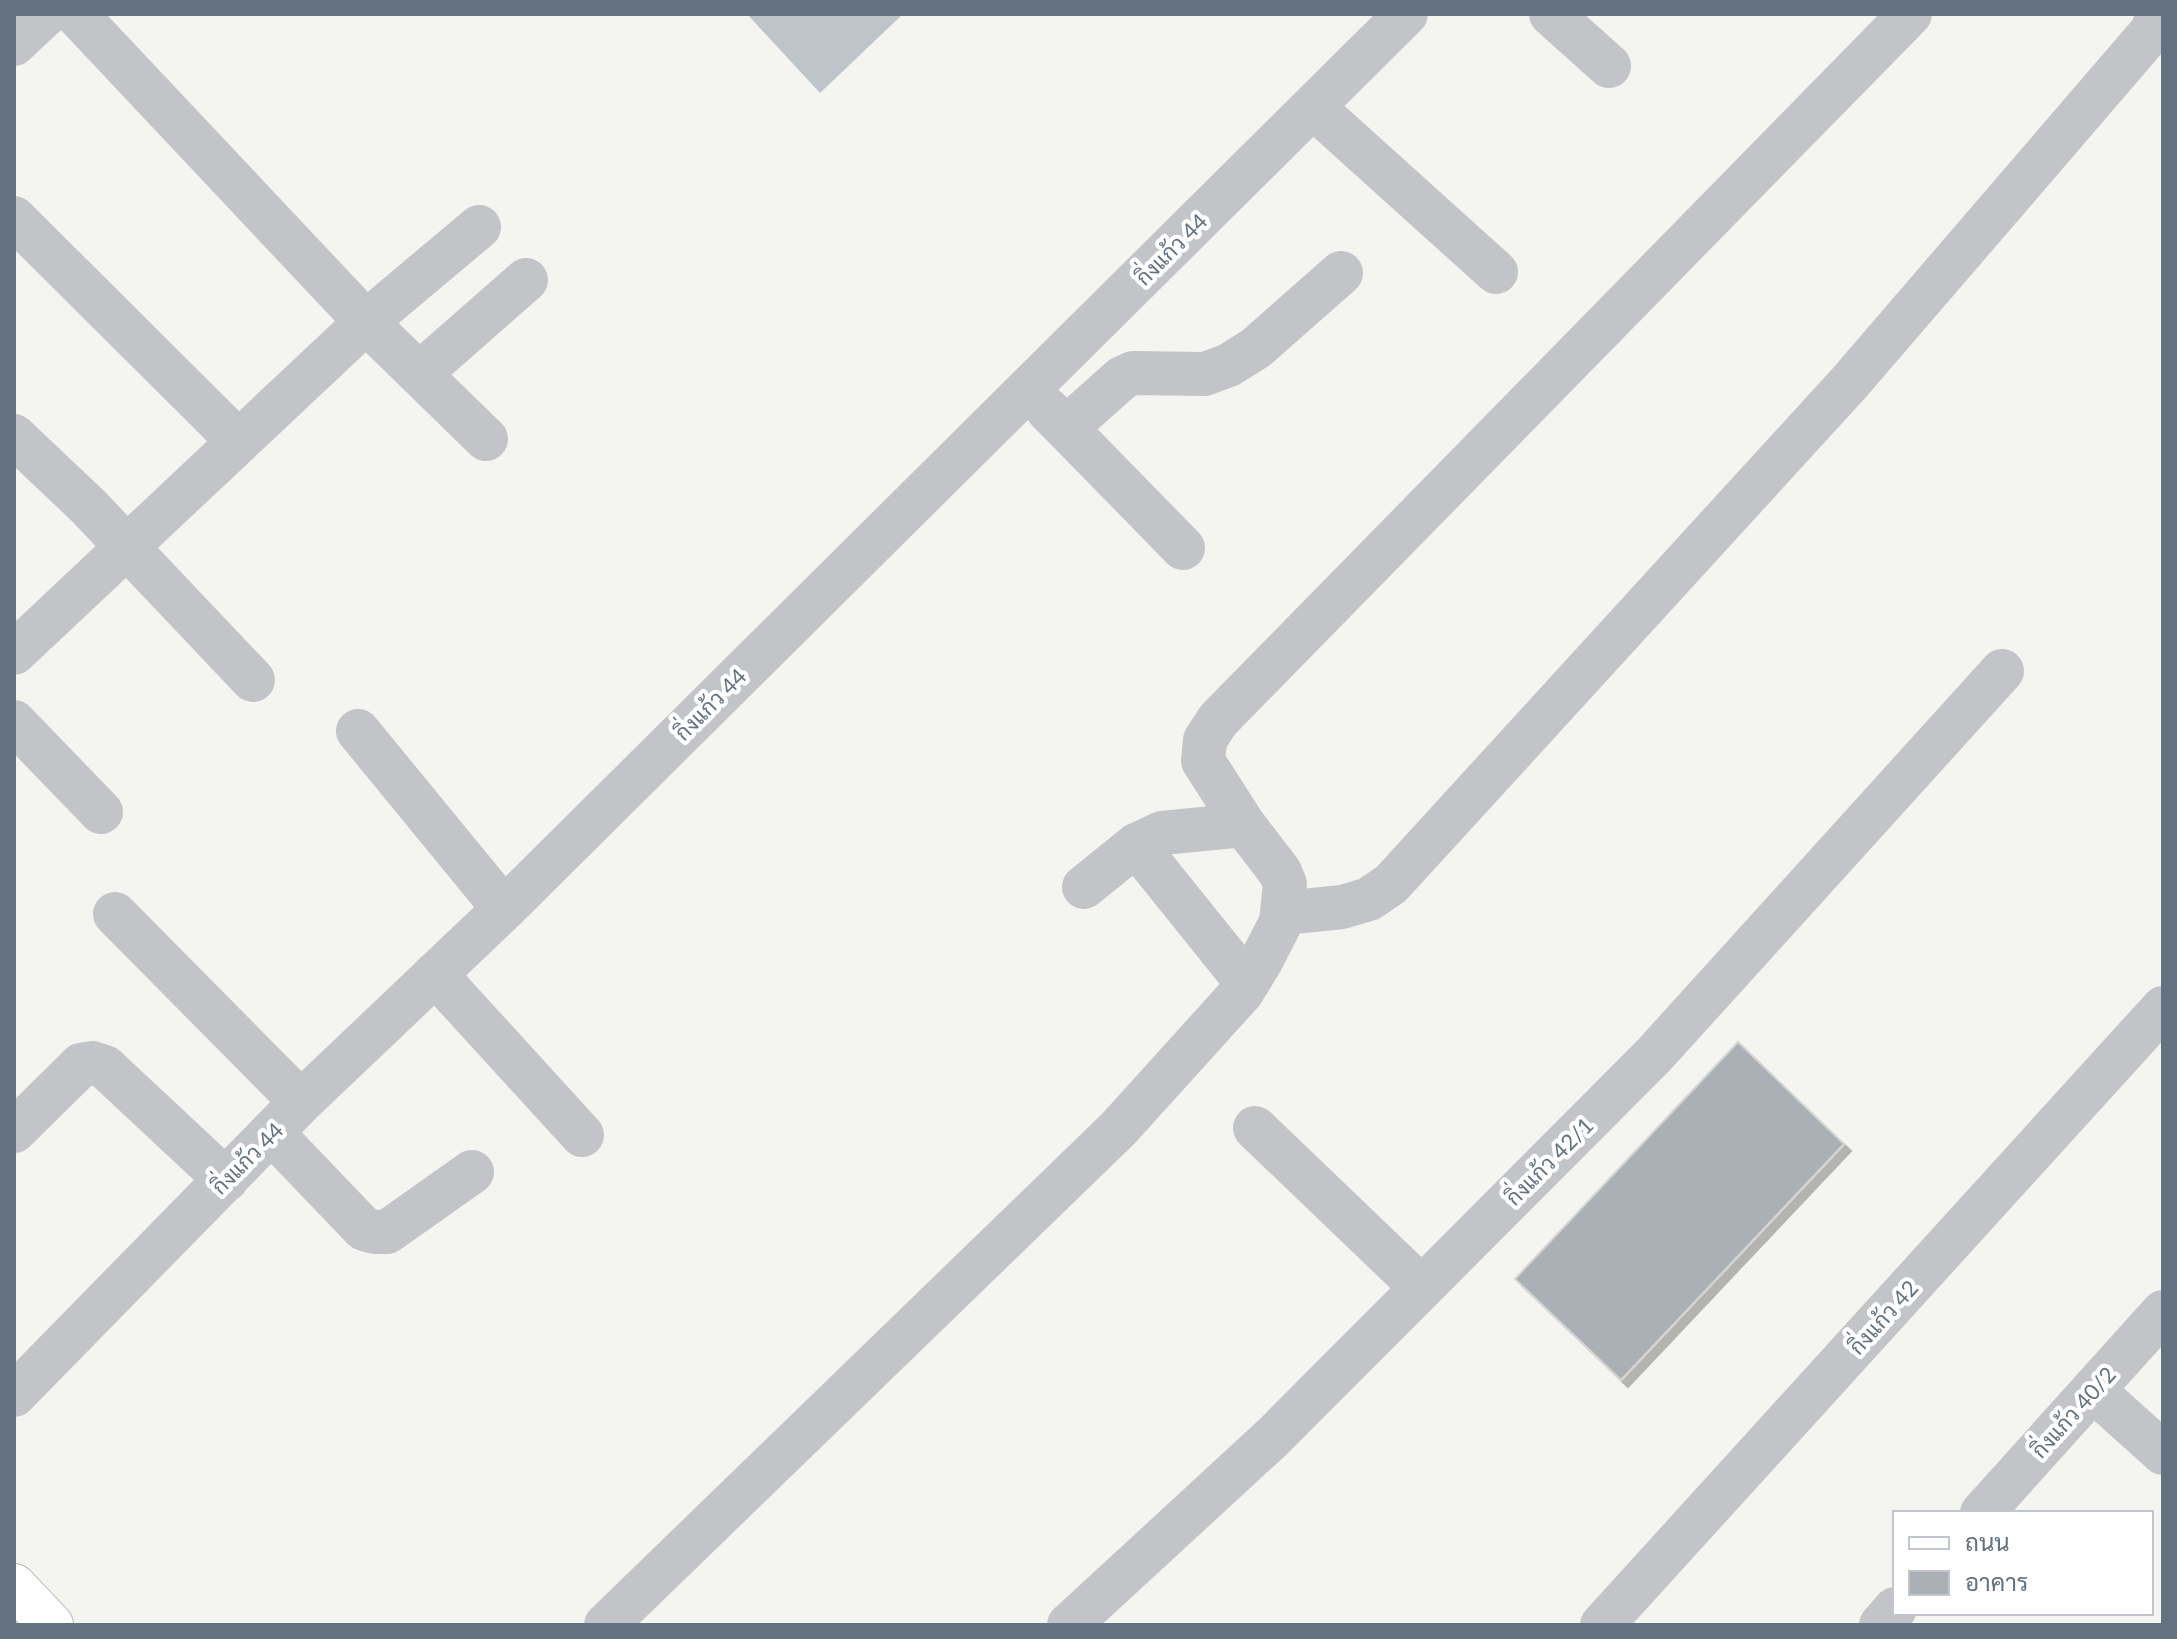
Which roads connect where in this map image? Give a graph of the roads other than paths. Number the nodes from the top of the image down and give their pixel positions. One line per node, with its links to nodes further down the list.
1 (46, 14): 7 (street)
2 (76, 14): 15 (street)
3 (1406, 14): 9 (street, กิ่งแก้ว 44)
4 (1551, 14): 8 (street)
5 (1910, 14): 30 (street)
6 (2158, 14): 34 (street)
7 (14, 44)
8 (1609, 66)
9 (1313, 107): 12 (street); 17 (street, กิ่งแก้ว 44)
10 (14, 218): 21 (street)
11 (479, 227): 15 (street)
12 (1496, 272)
13 (1341, 273): 18 (street)
14 (526, 280): 16 (street)
15 (366, 322): 16 (street); 21 (street)
16 (419, 374): 20 (street)
17 (1029, 390): 18 (street); 33 (street, กิ่งแก้ว 44)
18 (1066, 428): 23 (street)
19 (14, 436): 22 (street)
20 (486, 439)
21 (238, 441): 22 (street)
22 (126, 546): 24 (street); 26 (street)
23 (1183, 548)
24 (14, 653)
25 (2002, 671): 46 (street, กิ่งแก้ว 42/1)
26 (253, 680)
27 (14, 722): 29 (street)
28 (358, 731): 33 (street)
29 (101, 812)
30 (1244, 825): 31 (street); 34 (street)
31 (1136, 845): 32 (street); 37 (street)
32 (1084, 887)
33 (504, 909): 36 (street, กิ่งแก้ว 44)
34 (1284, 913): 37 (street)
35 (115, 914): 39 (street)
36 (435, 974): 39 (street, กิ่งแก้ว 44); 43 (street)
37 (1247, 983): 54 (street)
38 (2163, 1008): 56 (street, กิ่งแก้ว 42)
39 (301, 1102): 42 (street, กิ่งแก้ว 44)
40 (1255, 1128): 46 (street)
41 (14, 1131): 45 (street)
42 (272, 1133): 44 (street); 45 (street, กิ่งแก้ว 44)
43 (582, 1135)
44 (472, 1172)
45 (226, 1180): 49 (street, กิ่งแก้ว 44)
46 (1422, 1288): 55 (street, กิ่งแก้ว 42/1)
47 (2163, 1312): 48 (street, กิ่งแก้ว 40/2)
48 (2093, 1390): 50 (street); 51 (street, กิ่งแก้ว 40/2)
49 (14, 1395)
50 (2163, 1453)
51 (1984, 1511)
52 (14, 1586): 53 (main road)
53 (51, 1625)
54 (606, 1625)
55 (1069, 1625)
56 (1602, 1625)

